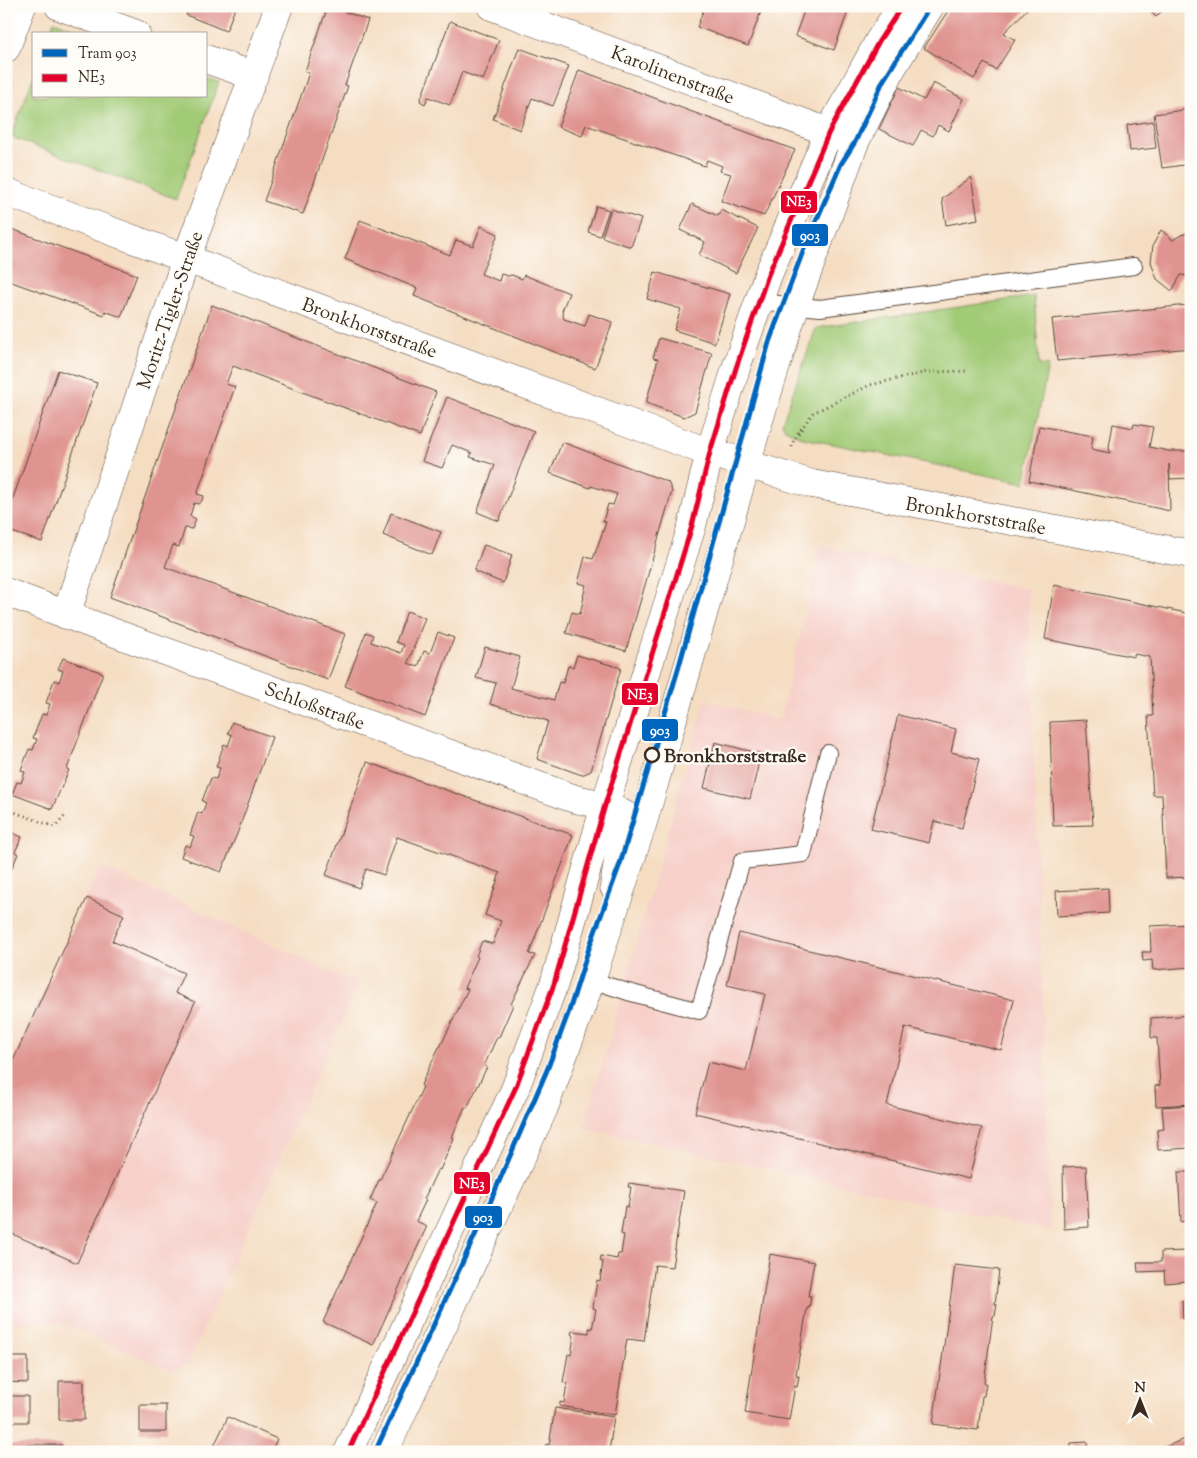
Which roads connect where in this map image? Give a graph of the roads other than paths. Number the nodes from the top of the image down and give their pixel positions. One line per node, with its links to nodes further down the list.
1 (22, 6): 8 (street)
2 (59, 6): 7 (street)
3 (279, 6): 10 (street, Moritz-Tigler-Straße)
4 (491, 6): 11 (street, Karolinenstraße)
5 (902, 6): 11 (street)
6 (930, 6): 12 (street)
7 (130, 32)
8 (6, 48)
9 (208, 60): 10 (street)
10 (254, 76): 14 (street, Moritz-Tigler-Straße)
11 (829, 132): 12 (street, Karolinenstraße); 16 (street)
12 (855, 142): 17 (street)
13 (6, 192): 14 (street, Bronkhorststraße)
14 (186, 260): 18 (street, Bronkhorststraße); 21 (street, Moritz-Tigler-Straße)
15 (1134, 266): 17 (lane)
16 (759, 302): 17 (lane); 18 (street)
17 (795, 306): 18 (street)
18 (730, 459): 19 (street, Bronkhorststraße); 23 (street); 24 (street)
19 (1191, 554)
20 (6, 592): 21 (street, Schloßstraße)
21 (66, 615): 23 (street, Schloßstraße)
22 (828, 753): 25 (lane)
23 (615, 810): 24 (street); 26 (street)
24 (611, 920): 25 (street)
25 (591, 980): 27 (street)
26 (348, 1452)
27 (384, 1452)

